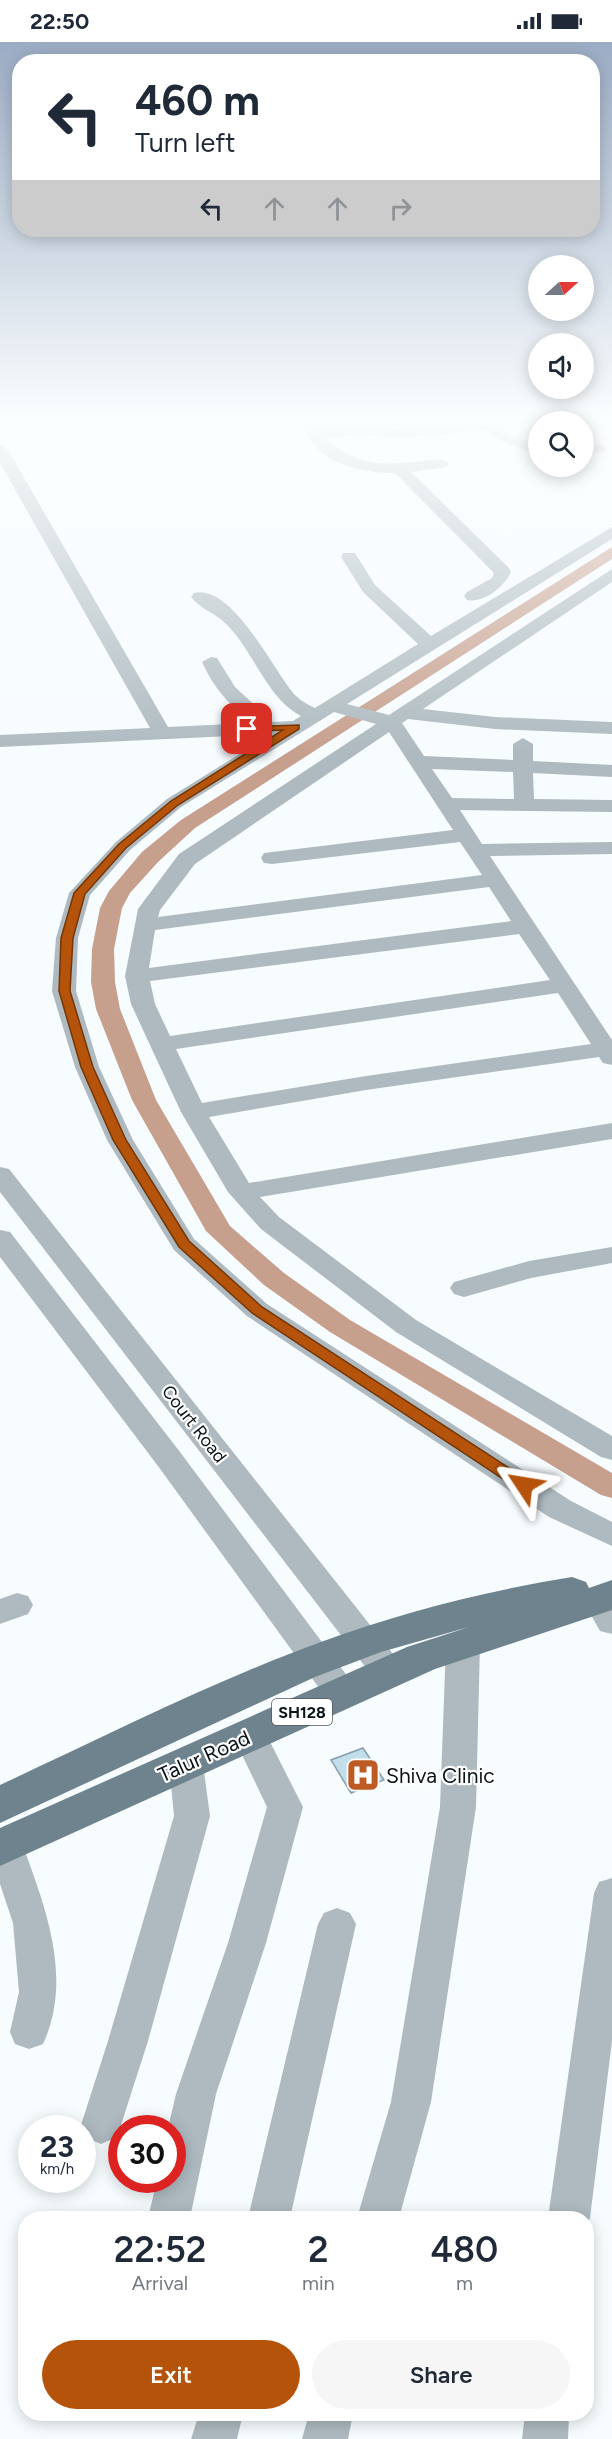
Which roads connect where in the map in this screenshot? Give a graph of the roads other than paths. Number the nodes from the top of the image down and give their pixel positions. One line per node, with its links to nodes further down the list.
1 (46, 530): 14 (street)
2 (461, 530): 7 (street)
3 (612, 532): 8 (street)
4 (349, 557): 8 (street)
5 (612, 574): 11 (street)
6 (200, 597): 10 (street)
7 (460, 604)
8 (430, 645): 10 (street)
9 (211, 662): 12 (street)
10 (322, 715): 11 (street); 12 (street); 42 (street)
11 (392, 718): 13 (street); 17 (street); 28 (street)
12 (268, 728): 14 (street)
13 (612, 728)
14 (162, 733): 15 (street)
15 (0, 741)
16 (523, 744): 18 (street)
17 (419, 762): 18 (street); 21 (street)
18 (522, 766): 19 (street); 22 (street)
19 (610, 770): 20 (street)
20 (612, 797)
21 (447, 804): 22 (street); 24 (street)
22 (524, 805): 23 (street)
23 (612, 806)
24 (472, 842): 25 (street); 26 (street); 27 (street)
25 (612, 848)
26 (272, 858)
27 (497, 880): 28 (street); 29 (street)
28 (144, 925): 30 (street)
29 (527, 926): 30 (street); 31 (street)
30 (137, 976): 32 (street)
31 (566, 985): 32 (street); 33 (street)
32 (162, 1044): 34 (street)
33 (609, 1054): 34 (street)
34 (194, 1112): 37 (street)
35 (612, 1131): 37 (street)
36 (0, 1175): 45 (street, Court Road)
37 (242, 1192): 41 (street)
38 (0, 1238): 46 (street)
39 (612, 1255): 40 (street)
40 (464, 1288)
41 (612, 1450)
42 (612, 1535)
43 (609, 1601): 44 (main road, Talur Road / SH128); 45 (main road, Talur Road / SH128)
44 (463, 1644): 45 (main road, Talur Road / SH128); 58 (street)
45 (377, 1658): 46 (main road, Talur Road / SH128); 47 (main road, Talur Road / SH128)
46 (315, 1660): 47 (street); 50 (main road, Talur Road / SH128)
47 (342, 1694): 48 (main road, Talur Road / SH128)
48 (250, 1736): 49 (main road, Talur Road / SH128); 56 (street)
49 (186, 1764): 51 (main road, Talur Road / SH128); 55 (street)
50 (0, 1805)
51 (2, 1847): 54 (street)
52 (612, 1893): 59 (street)
53 (337, 1924): 57 (street)
54 (29, 2032)
55 (101, 2125)
56 (171, 2211)
57 (271, 2211)
58 (380, 2211)
59 (569, 2211)
60 (219, 2421): 63 (street)
61 (329, 2421): 64 (street)
62 (546, 2421): 65 (street)
63 (214, 2439)
64 (325, 2439)
65 (545, 2439)

